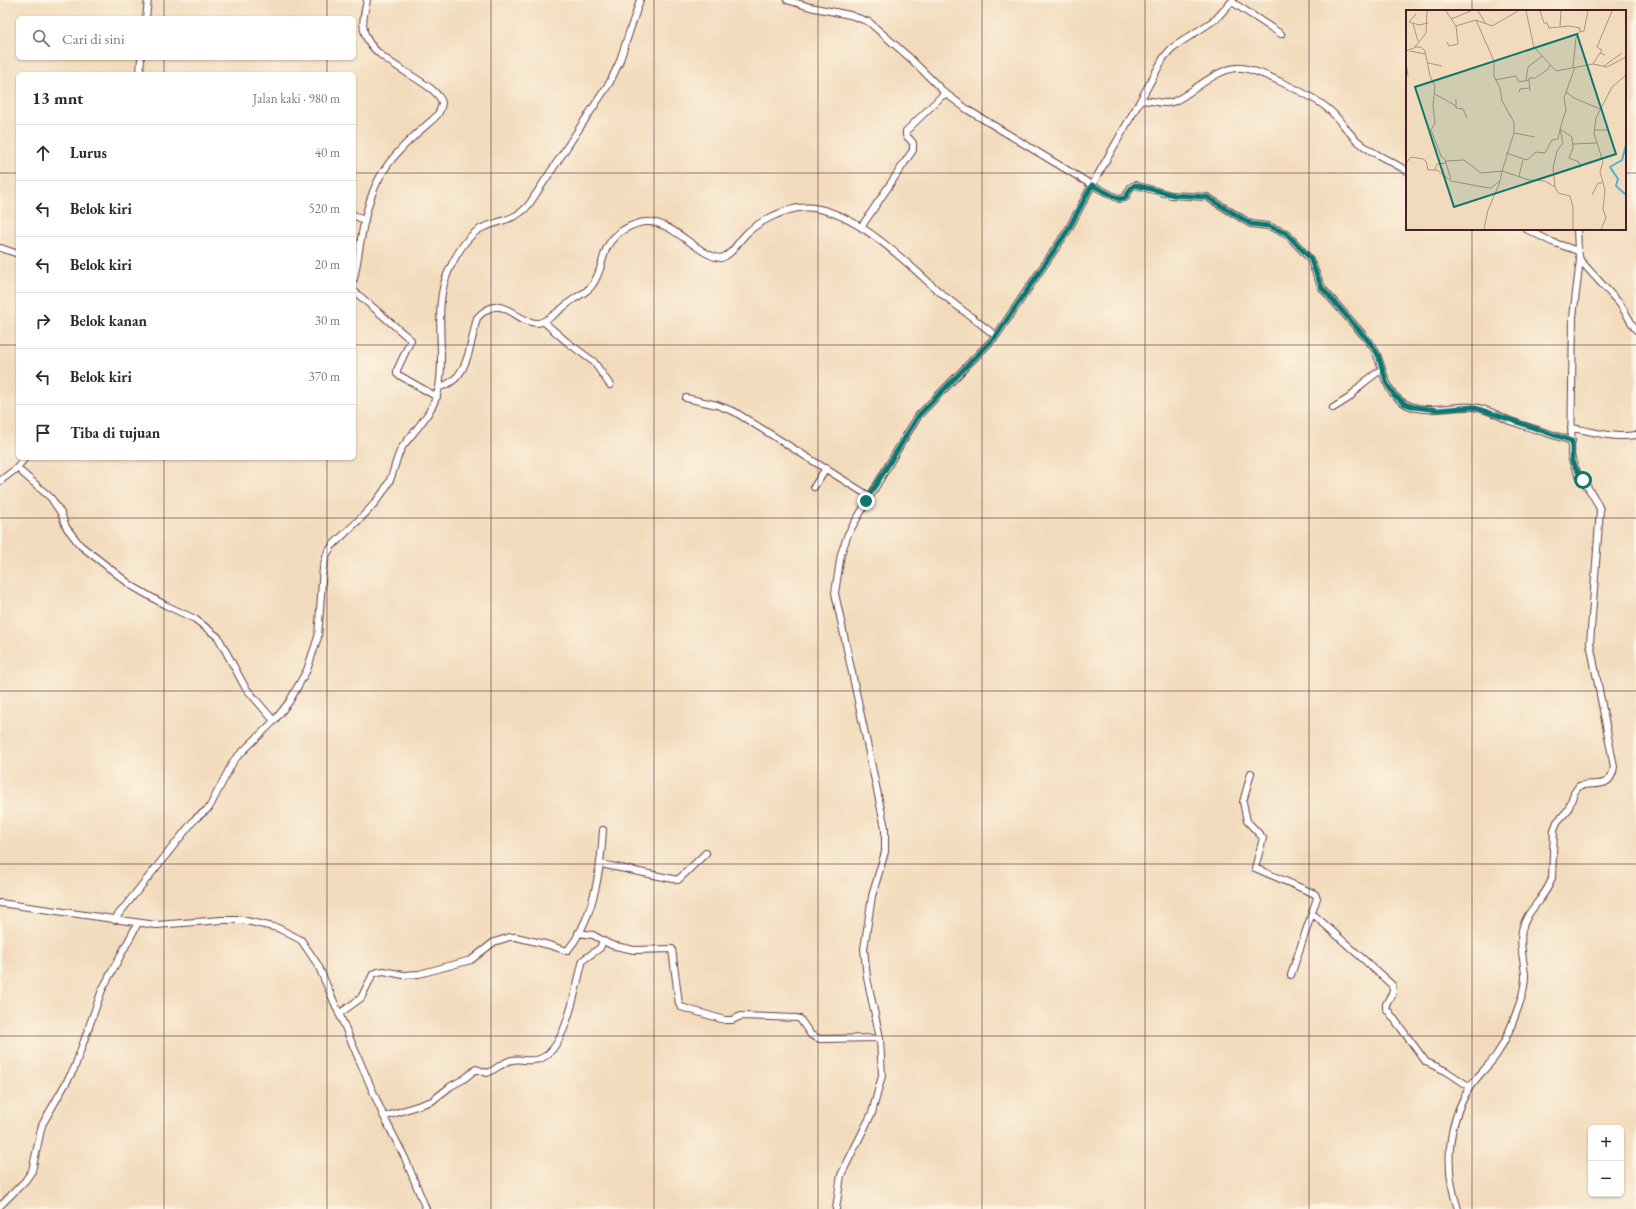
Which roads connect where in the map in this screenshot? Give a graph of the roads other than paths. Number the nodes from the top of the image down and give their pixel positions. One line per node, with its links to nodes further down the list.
1 (148, 0): 6 (street)
2 (367, 0): 15 (street)
3 (640, 0): 30 (street)
4 (787, 0): 10 (street)
5 (1233, 1): 7 (street); 11 (street)
6 (146, 16)
7 (1280, 34)
8 (141, 60): 9 (street)
9 (140, 72)
10 (945, 94): 13 (street); 16 (street)
11 (1140, 101): 12 (street); 13 (street)
12 (1406, 170)
13 (1092, 185): 27 (street); 28 (street)
14 (356, 216): 15 (street)
15 (365, 221): 23 (street)
16 (862, 226): 25 (street); 27 (street)
17 (1528, 230): 20 (street)
18 (1578, 230): 20 (street)
19 (1, 248): 21 (street)
20 (1578, 251): 22 (street)
21 (16, 253)
22 (1580, 260): 26 (street); 34 (street)
23 (356, 268)
24 (356, 292): 31 (street)
25 (544, 322): 29 (street); 30 (street)
26 (1636, 330)
27 (996, 336): 42 (street)
28 (1382, 369): 33 (street); 36 (street)
29 (610, 385)
30 (439, 387): 31 (street)
31 (437, 397): 43 (street)
32 (686, 398): 39 (street)
33 (1334, 408)
34 (1571, 428): 35 (street); 36 (street)
35 (1636, 435)
36 (1572, 441): 57 (street)
37 (23, 460): 38 (street)
38 (17, 468): 40 (street); 43 (street)
39 (826, 468): 41 (street); 42 (street)
40 (0, 481)
41 (814, 487)
42 (870, 496): 56 (street)
43 (274, 721): 50 (street)
44 (1251, 773): 49 (street)
45 (603, 830): 47 (street)
46 (706, 854): 47 (street)
47 (601, 864): 52 (street)
48 (0, 903): 50 (street)
49 (1312, 913): 54 (street); 57 (street)
50 (114, 920): 51 (street)
51 (138, 923): 55 (street); 59 (street)
52 (578, 933): 53 (street); 55 (street)
53 (603, 941): 56 (street); 58 (street)
54 (1291, 975)
55 (339, 1014): 58 (street)
56 (880, 1038): 61 (street)
57 (1470, 1087): 62 (street)
58 (384, 1117): 60 (street)
59 (0, 1206)
60 (426, 1209)
61 (836, 1209)
62 (1458, 1209)

